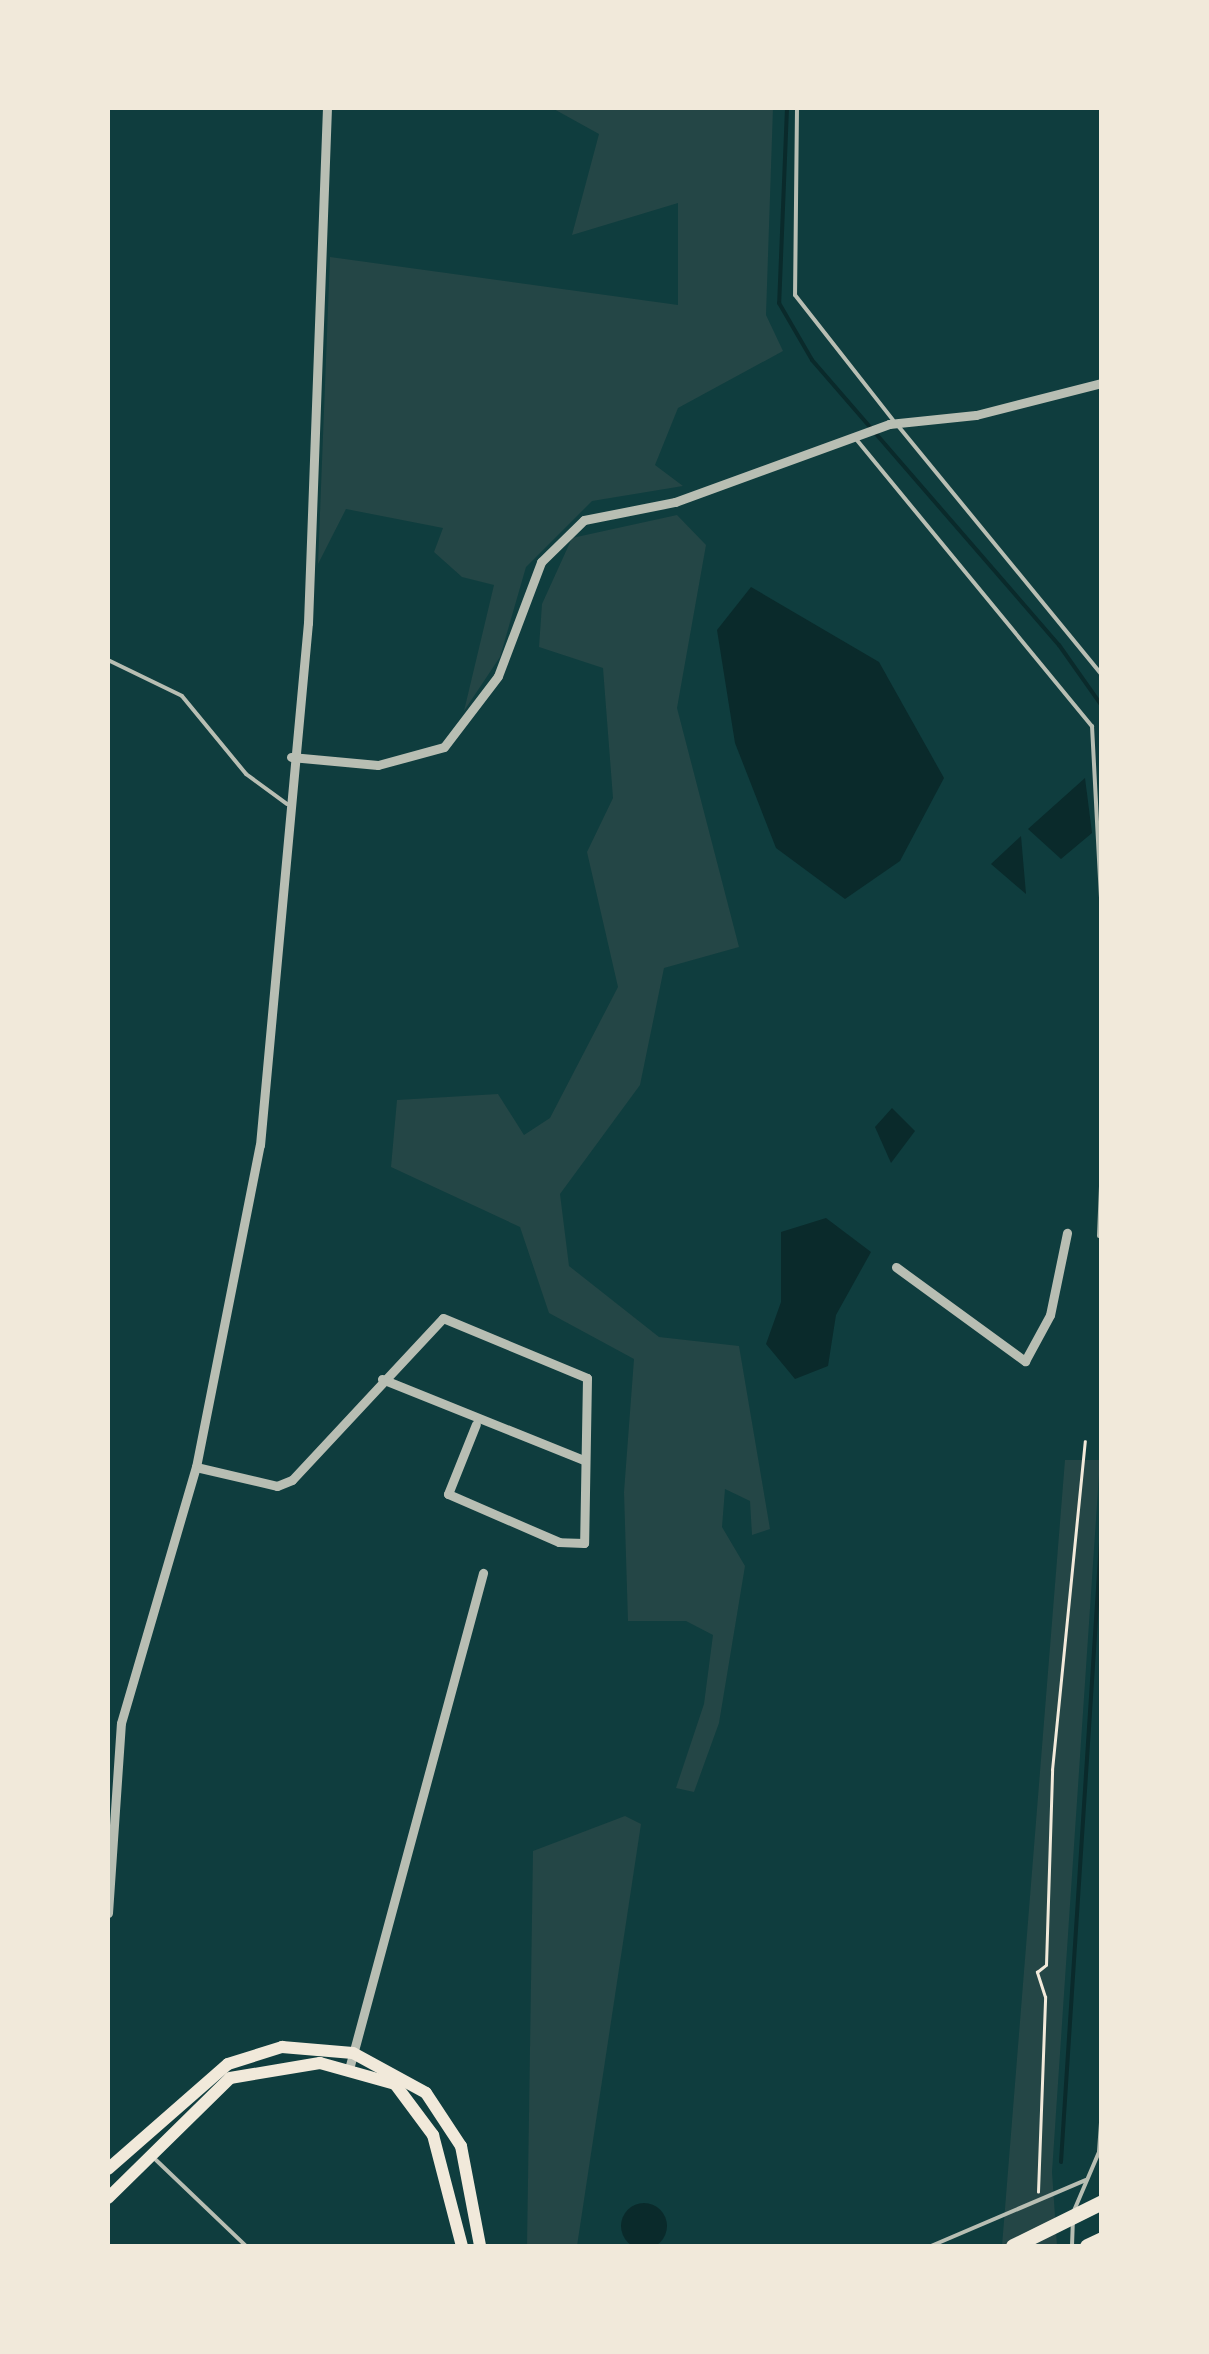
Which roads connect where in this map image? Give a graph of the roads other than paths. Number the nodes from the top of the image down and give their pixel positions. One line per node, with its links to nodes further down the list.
1 (327, 108): 8 (street)
2 (797, 108): 4 (lane)
3 (1102, 383): 4 (street)
4 (893, 424): 5 (street); 7 (lane)
5 (853, 435): 8 (street); 10 (lane)
6 (108, 660): 9 (lane)
7 (1102, 675)
8 (292, 757): 9 (street)
9 (286, 804): 18 (street)
10 (1102, 920)
11 (1102, 1160): 13 (lane)
12 (1068, 1233): 14 (street)
13 (1099, 1236)
14 (896, 1267)
15 (382, 1380): 16 (street); 17 (street); 18 (street)
16 (476, 1424): 17 (street); 17 (street)
17 (583, 1460)
18 (196, 1467): 20 (street)
19 (483, 1573): 21 (street)
20 (108, 1913)
21 (353, 2052): 22 (street); 25 (main road); 33 (main road)
22 (349, 2068): 24 (main road); 32 (main road)
23 (1102, 2108): 26 (lane)
24 (150, 2154): 27 (main road); 31 (lane)
25 (108, 2169)
26 (1086, 2180): 29 (lane); 34 (lane)
27 (108, 2198)
28 (1102, 2202): 29 (highway)
29 (1080, 2209): 35 (highway); 36 (lane)
30 (1102, 2239): 37 (highway)
31 (246, 2246)
32 (462, 2246)
33 (480, 2246)
34 (931, 2246)
35 (1013, 2246)
36 (1072, 2246)
37 (1086, 2246)

